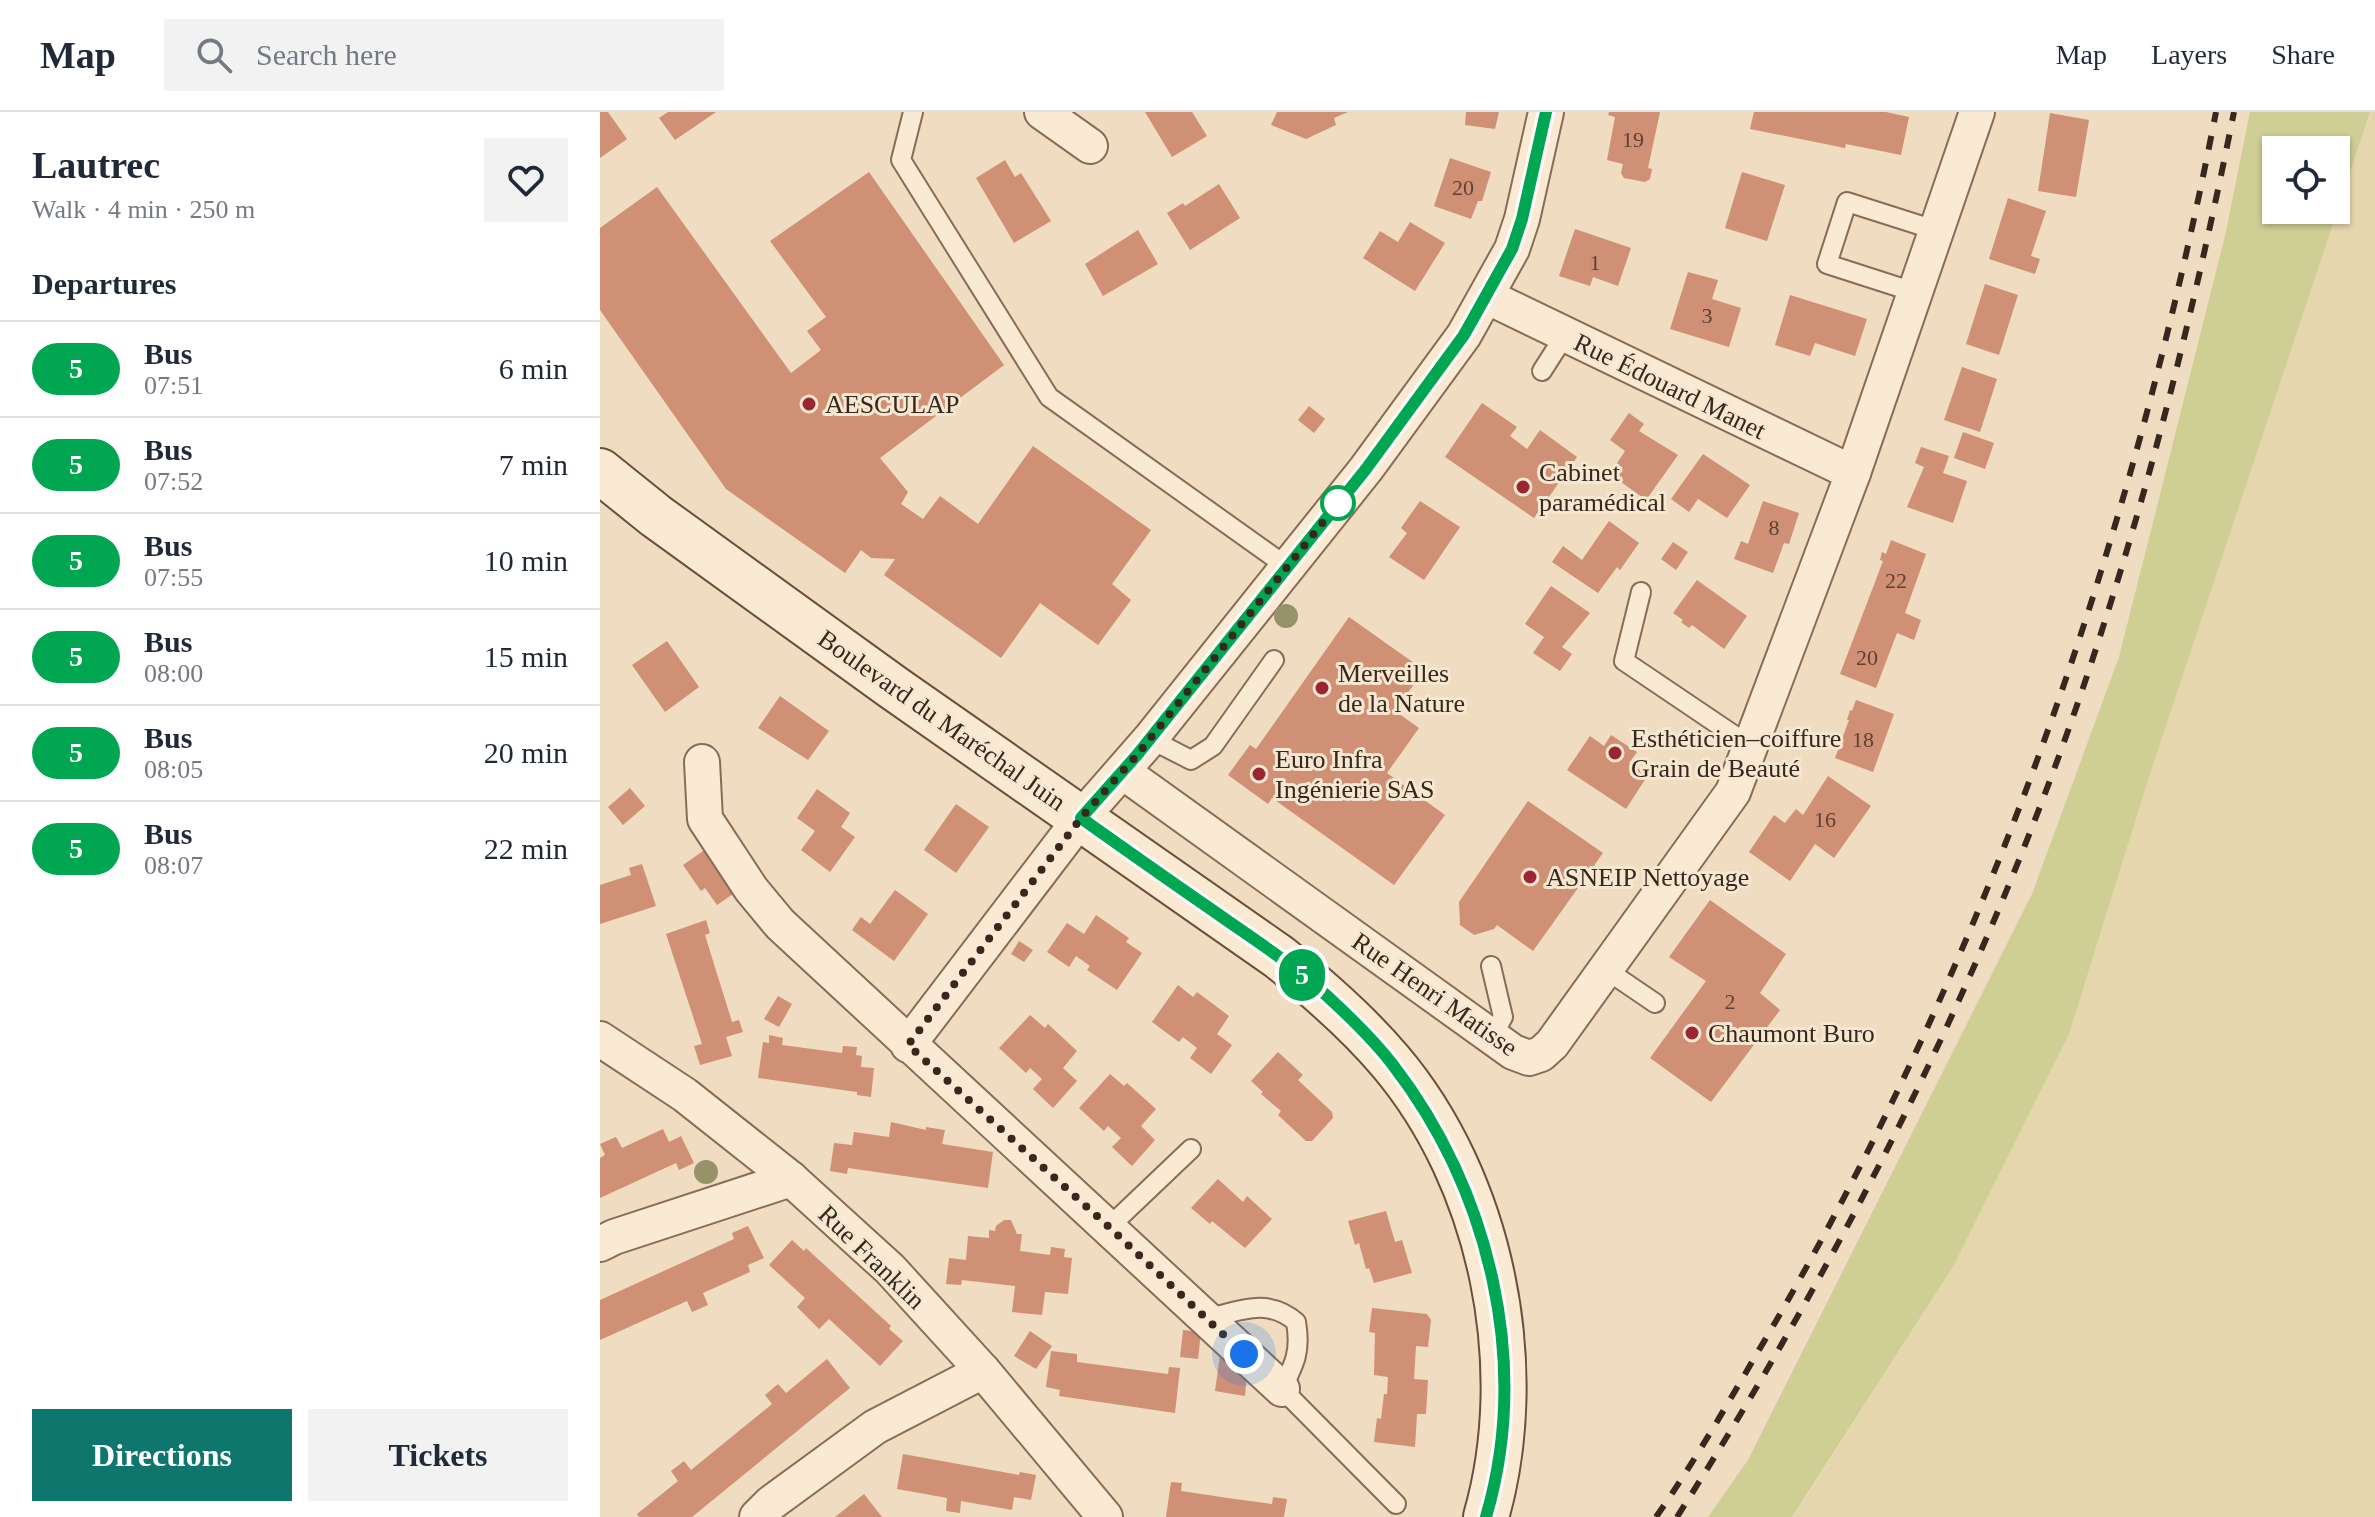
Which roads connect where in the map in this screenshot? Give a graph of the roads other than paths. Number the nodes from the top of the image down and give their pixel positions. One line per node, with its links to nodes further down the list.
1 (913, 112): 13 (lane)
2 (1042, 112): 5 (street)
3 (1546, 112): 8 (street)
4 (1977, 112): 6 (street)
5 (1090, 146)
6 (1935, 230): 7 (street); 7 (lane)
7 (1914, 292): 12 (street)
8 (1488, 297): 9 (street, Rue Édouard Manet); 13 (street)
9 (1565, 335): 10 (lane); 12 (street, Rue Édouard Manet)
10 (1542, 371)
11 (600, 471): 20 (street, Boulevard du Maréchal Juin)
12 (1853, 473): 17 (street)
13 (1286, 566): 16 (street)
14 (1641, 592): 17 (lane)
15 (1274, 660): 16 (lane)
16 (1150, 739): 19 (street)
17 (1746, 757): 22 (street, Rue Henri Matisse)
18 (702, 762): 26 (street)
19 (1123, 772): 20 (street); 24 (street, Rue Henri Matisse)
20 (1081, 818): 26 (street); 37 (street, Boulevard du Maréchal Juin)
21 (1491, 966): 24 (lane)
22 (1605, 969): 23 (lane); 24 (street, Rue Henri Matisse)
23 (1655, 1003)
24 (1492, 1037)
25 (600, 1039): 28 (street, Rue Franklin)
26 (908, 1045): 29 (street)
27 (1191, 1149): 29 (lane)
28 (791, 1179): 30 (street); 32 (street, Rue Franklin)
29 (1109, 1227): 31 (street)
30 (600, 1244)
31 (1206, 1319): 33 (street); 33 (lane)
32 (983, 1371): 35 (street); 36 (street, Rue Franklin)
33 (1282, 1389): 34 (lane)
34 (1396, 1504)
35 (757, 1517)
36 (1105, 1517)
37 (1486, 1517)

